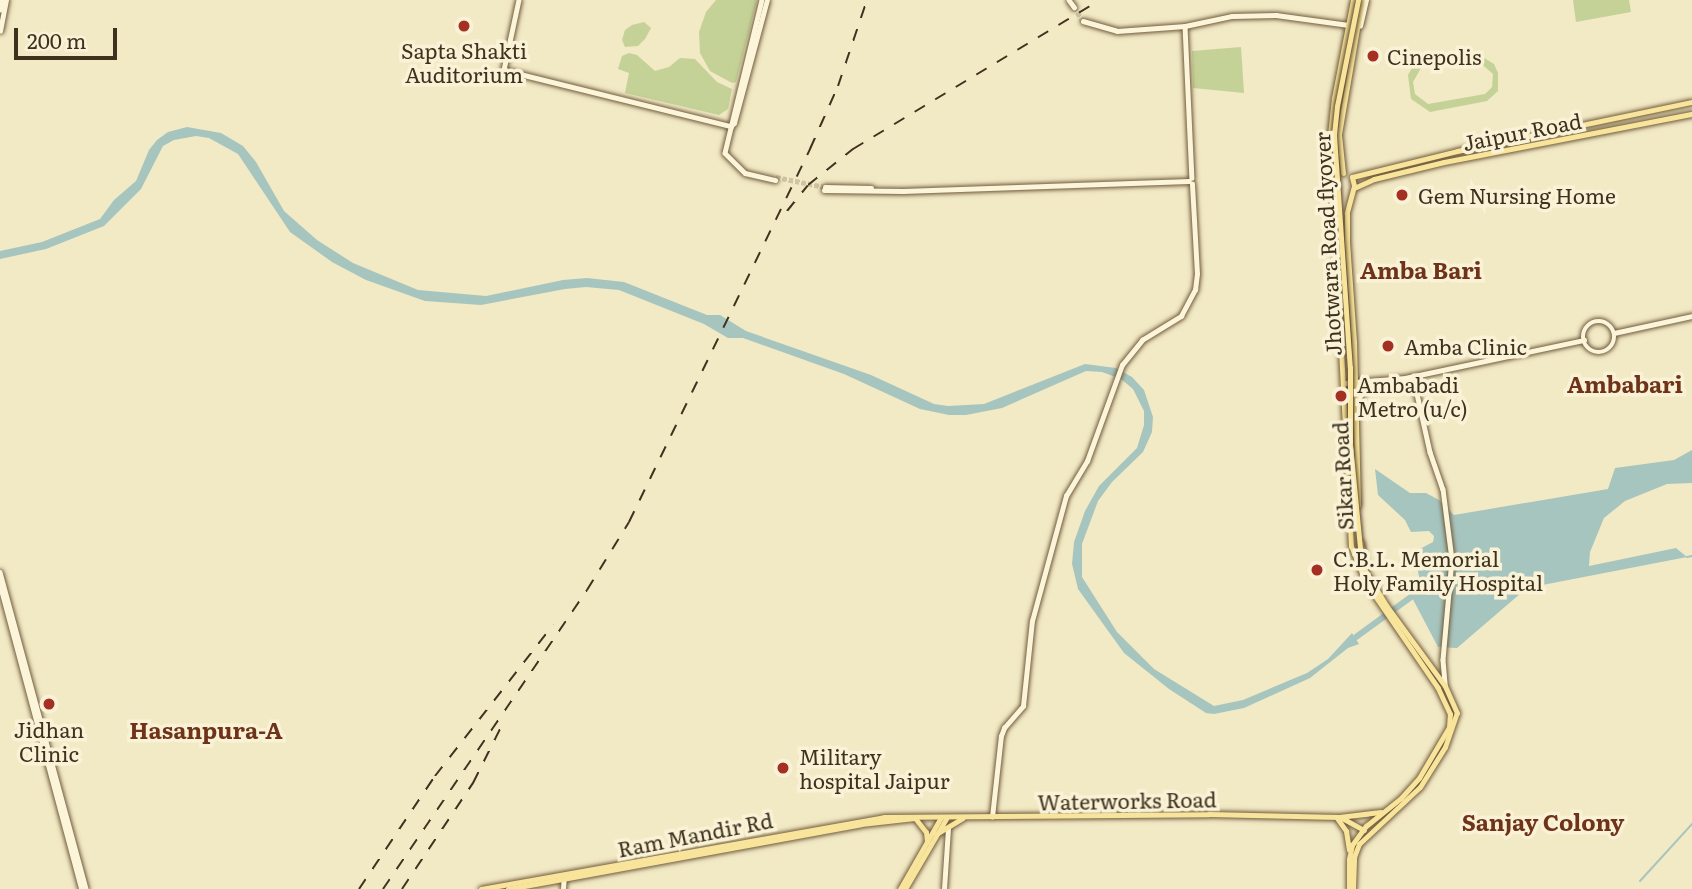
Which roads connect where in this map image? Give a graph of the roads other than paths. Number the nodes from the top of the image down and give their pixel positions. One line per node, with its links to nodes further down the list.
1 (4, 0): 8 (street); 12 (street)
2 (519, 0): 16 (street)
3 (765, 0): 16 (street)
4 (1069, 0): 7 (street)
5 (1353, 0): 10 (main road)
6 (1362, 0): 14 (street); 14 (main road, Jhotwara Road flyover, bridge); 34 (main road, Jhotwara Road flyover, bridge)
7 (1074, 8)
8 (0, 10)
9 (1083, 21): 11 (street)
10 (1348, 25): 11 (street); 20 (main road)
11 (1185, 26): 21 (street)
12 (0, 31)
13 (1692, 103): 18 (main road)
14 (1343, 108): 17 (main road, Jhotwara Road flyover)
15 (1692, 114): 23 (main road, Jaipur Road)
16 (731, 126): 19 (street)
17 (1343, 173): 18 (main road); 20 (main road)
18 (1352, 177): 23 (main road)
19 (775, 178)
20 (1334, 179): 24 (main road)
21 (1191, 181): 22 (street); 43 (street)
22 (825, 189)
23 (1352, 190): 24 (main road); 30 (main road, Sikar Road)
24 (1333, 191): 29 (main road)
25 (1692, 316): 26 (street)
26 (1614, 334): 27 (street); 27 (street)
27 (1584, 340): 28 (street)
28 (1413, 376): 31 (street); 39 (street)
29 (1344, 383): 30 (street); 33 (main road)
30 (1354, 383): 31 (street); 32 (main road, Sikar Road)
31 (1373, 383): 32 (street)
32 (1354, 406): 33 (main road); 34 (main road, Sikar Road)
33 (1344, 408): 37 (main road)
34 (1365, 570): 37 (main road, Sikar Road)
35 (0, 572): 54 (street)
36 (0, 584): 54 (street)
37 (1384, 607): 38 (main road)
38 (1396, 624): 39 (main road); 40 (main road)
39 (1445, 686): 48 (main road)
40 (1385, 811): 45 (main road, Waterworks Road); 48 (main road)
41 (944, 817): 42 (main road, Waterworks Road); 46 (main road, Waterworks Road); 49 (main road); 50 (main road)
42 (965, 817): 43 (main road, Waterworks Road); 47 (main road)
43 (992, 817): 44 (main road, Waterworks Road)
44 (1338, 817): 45 (main road, Waterworks Road); 48 (main road); 51 (main road)
45 (1351, 817): 48 (main road)
46 (915, 818): 50 (main road); 52 (main road, Ram Mandir Rd)
47 (948, 829): 49 (main road); 59 (street)
48 (1367, 830): 51 (main road); 60 (main road)
49 (936, 834): 58 (main road)
50 (927, 842): 58 (main road)
51 (1349, 857): 60 (main road)
52 (564, 877): 53 (main road, Ram Mandir Rd); 57 (street)
53 (529, 883): 55 (main road, Ram Mandir Rd); 56 (main road)
54 (84, 889)
55 (481, 889)
56 (508, 889)
57 (563, 889)
58 (902, 889)
59 (944, 889)
60 (1351, 889)

